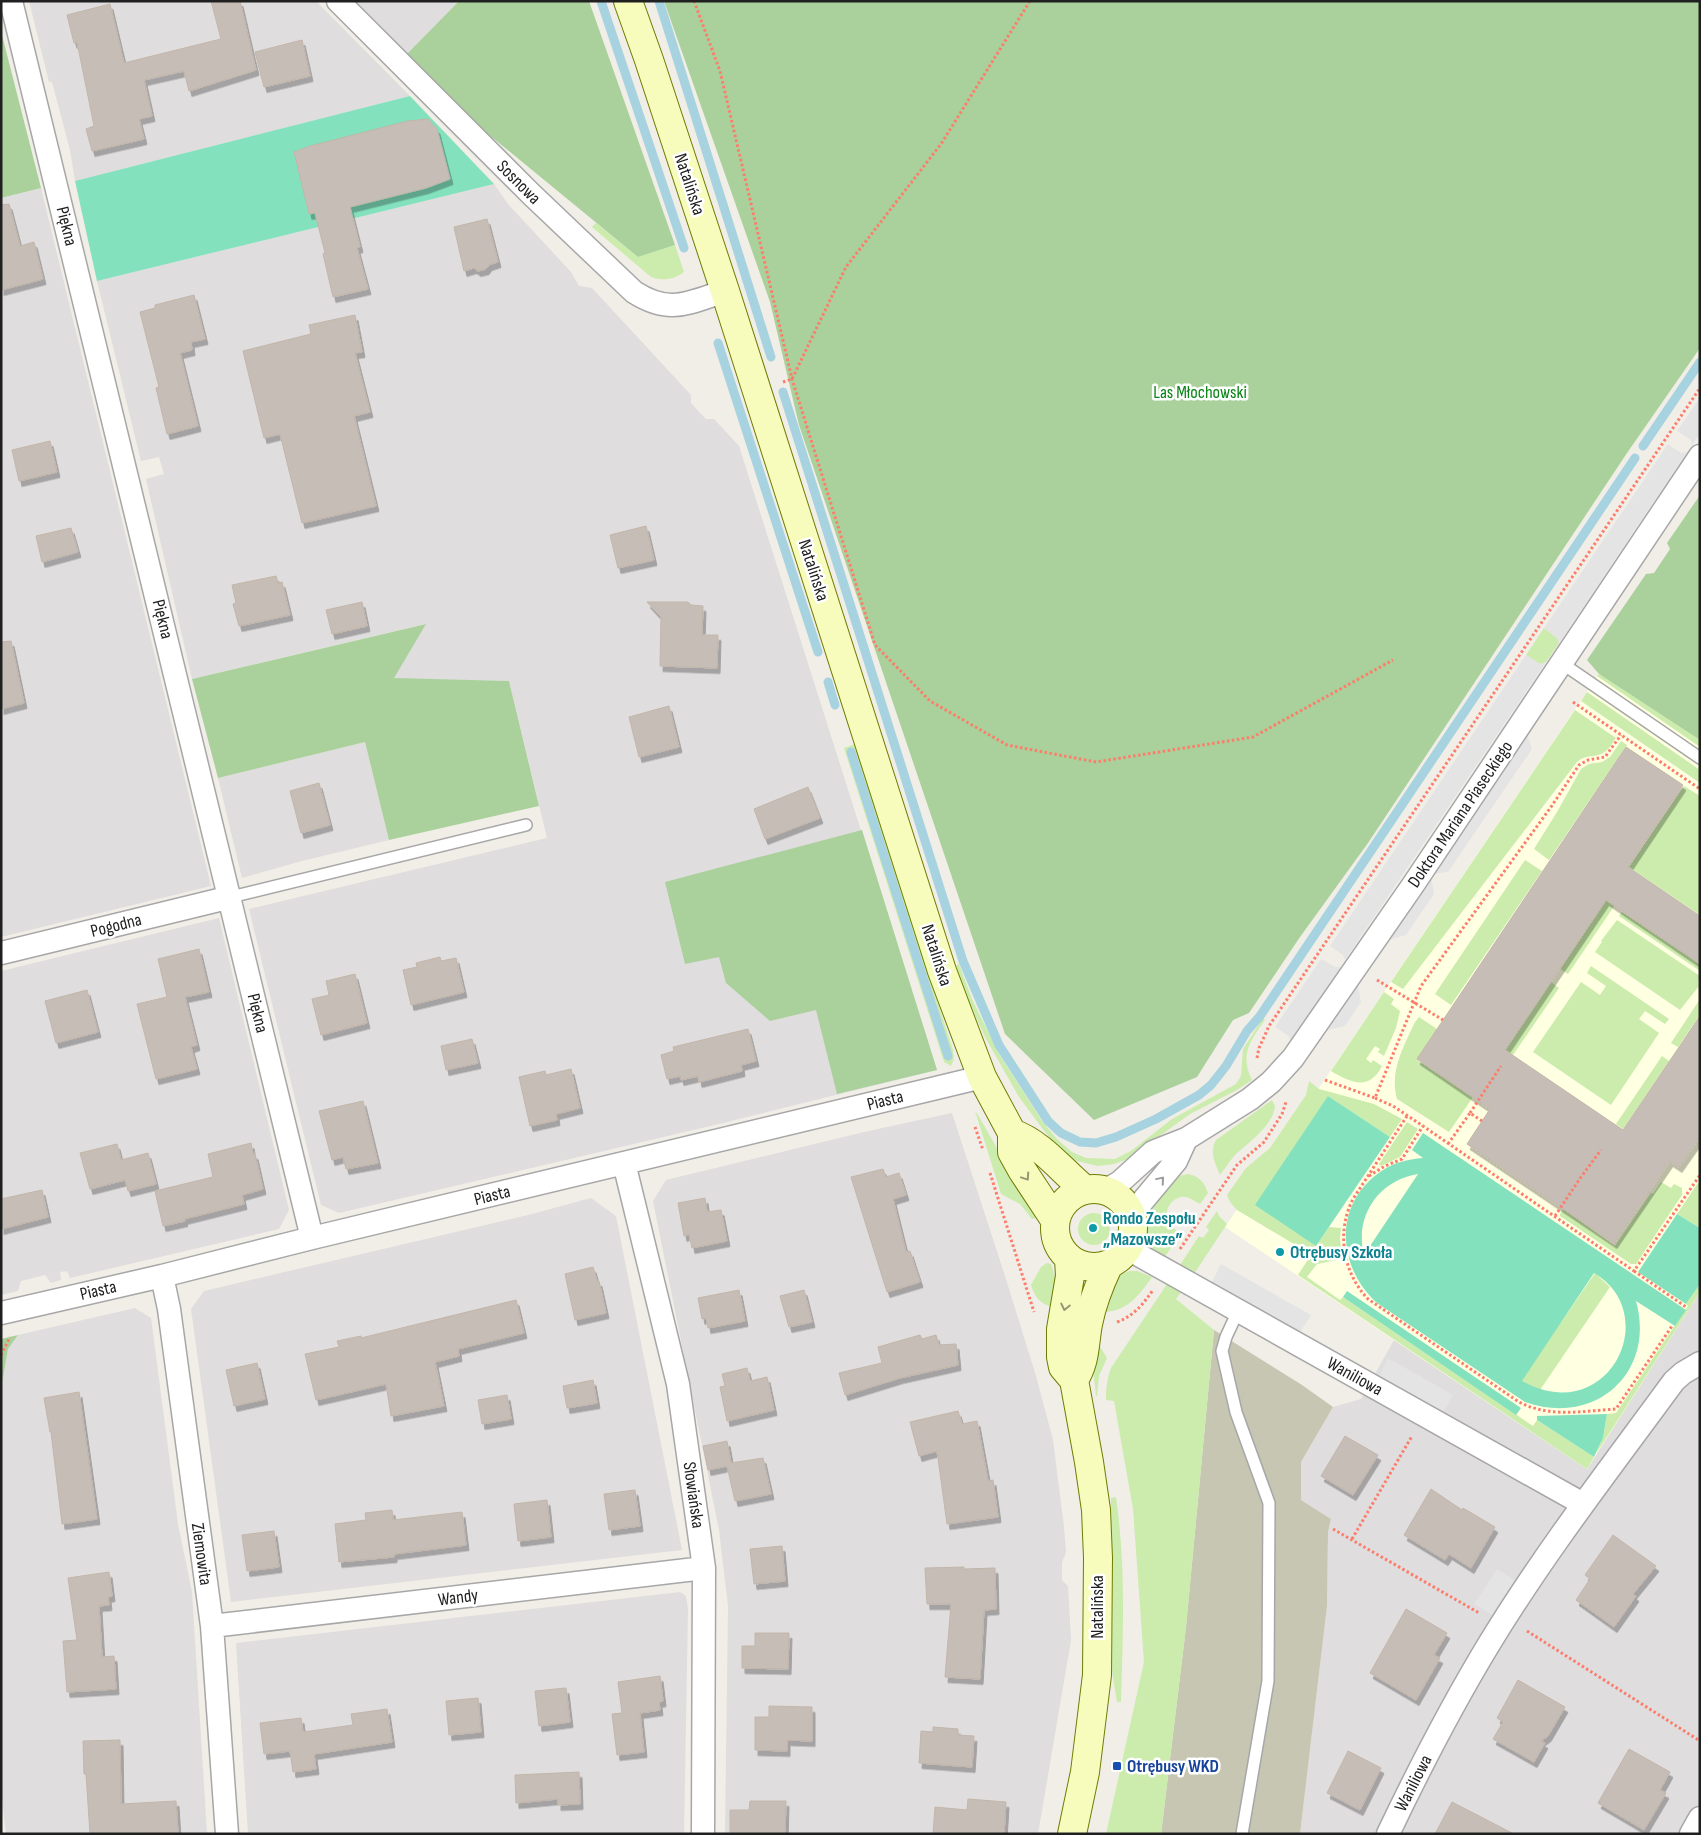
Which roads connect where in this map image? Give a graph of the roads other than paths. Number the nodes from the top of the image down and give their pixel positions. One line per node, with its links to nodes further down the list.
1 (11, 1): 9 (street, Piękna)
2 (338, 1): 4 (street, Sosnowa)
3 (628, 1): 4 (main road, Natalińska)
4 (724, 291): 11 (main road, Natalińska)
5 (1700, 456): 6 (street, Doktora Mariana Piaseckiego)
6 (1560, 662): 7 (lane); 13 (street, Doktora Mariana Piaseckiego)
7 (1700, 758)
8 (526, 825): 9 (lane)
9 (231, 897): 10 (street, Pogodna); 18 (street, Piękna)
10 (1, 953)
11 (972, 1079): 12 (main road, Natalińska); 14 (street, Piasta)
12 (1012, 1133): 15 (main road); 17 (main road, Natalińska, one-way to 17)
13 (1186, 1139): 15 (street, Doktora Mariana Piaseckiego); 16 (street, one-way to 13)
14 (624, 1163): 18 (street, Piasta); 27 (street, Słowiańska)
15 (1095, 1190): 16 (main road); 17 (main road)
16 (1132, 1218): 19 (main road)
17 (1055, 1220): 20 (main road)
18 (312, 1238): 21 (street, Piasta)
19 (1118, 1256): 20 (main road); 22 (street, Waniliowa); 25 (main road)
20 (1069, 1259): 25 (main road, Natalińska, one-way to 25)
21 (162, 1276): 23 (street, Piasta); 28 (street, Ziemowita)
22 (1238, 1311): 26 (street, Waniliowa); 33 (lane)
23 (1, 1313)
24 (1700, 1363): 26 (street, Waniliowa)
25 (1074, 1380): 32 (main road, Natalińska)
26 (1583, 1504): 34 (street, Waniliowa)
27 (704, 1568): 28 (street, Wandy); 31 (street, Słowiańska)
28 (212, 1626): 30 (street, Ziemowita)
29 (1700, 1818): 35 (street)
30 (227, 1834)
31 (703, 1834)
32 (1072, 1834)
33 (1242, 1834)
34 (1388, 1834)
35 (1691, 1834)

